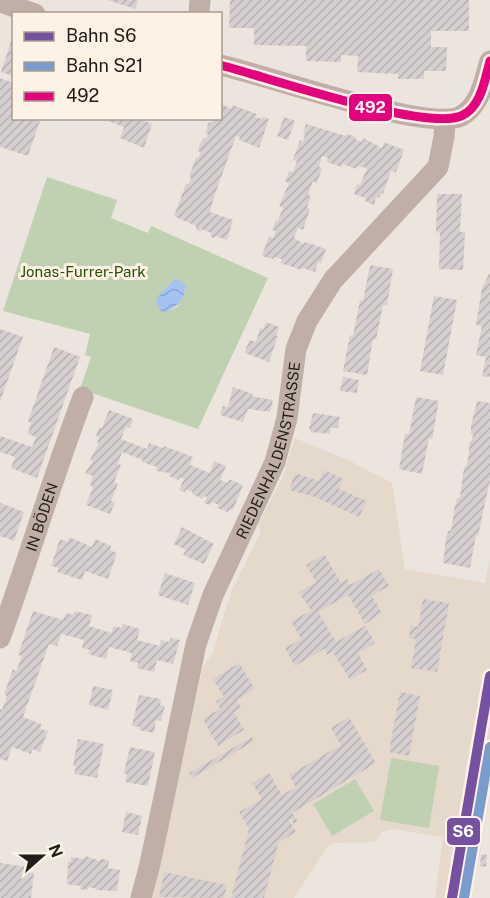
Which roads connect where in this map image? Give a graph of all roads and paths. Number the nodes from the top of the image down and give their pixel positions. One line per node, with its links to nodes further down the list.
1 (0, 2): 2 (street)
2 (29, 12)
3 (490, 61): 5 (street)
4 (222, 66): 5 (street)
5 (445, 121): 8 (street, RIEDENHALDENSTRASSE)
6 (83, 397): 7 (street, IN BÖDEN)
7 (0, 638)
8 (141, 898)

